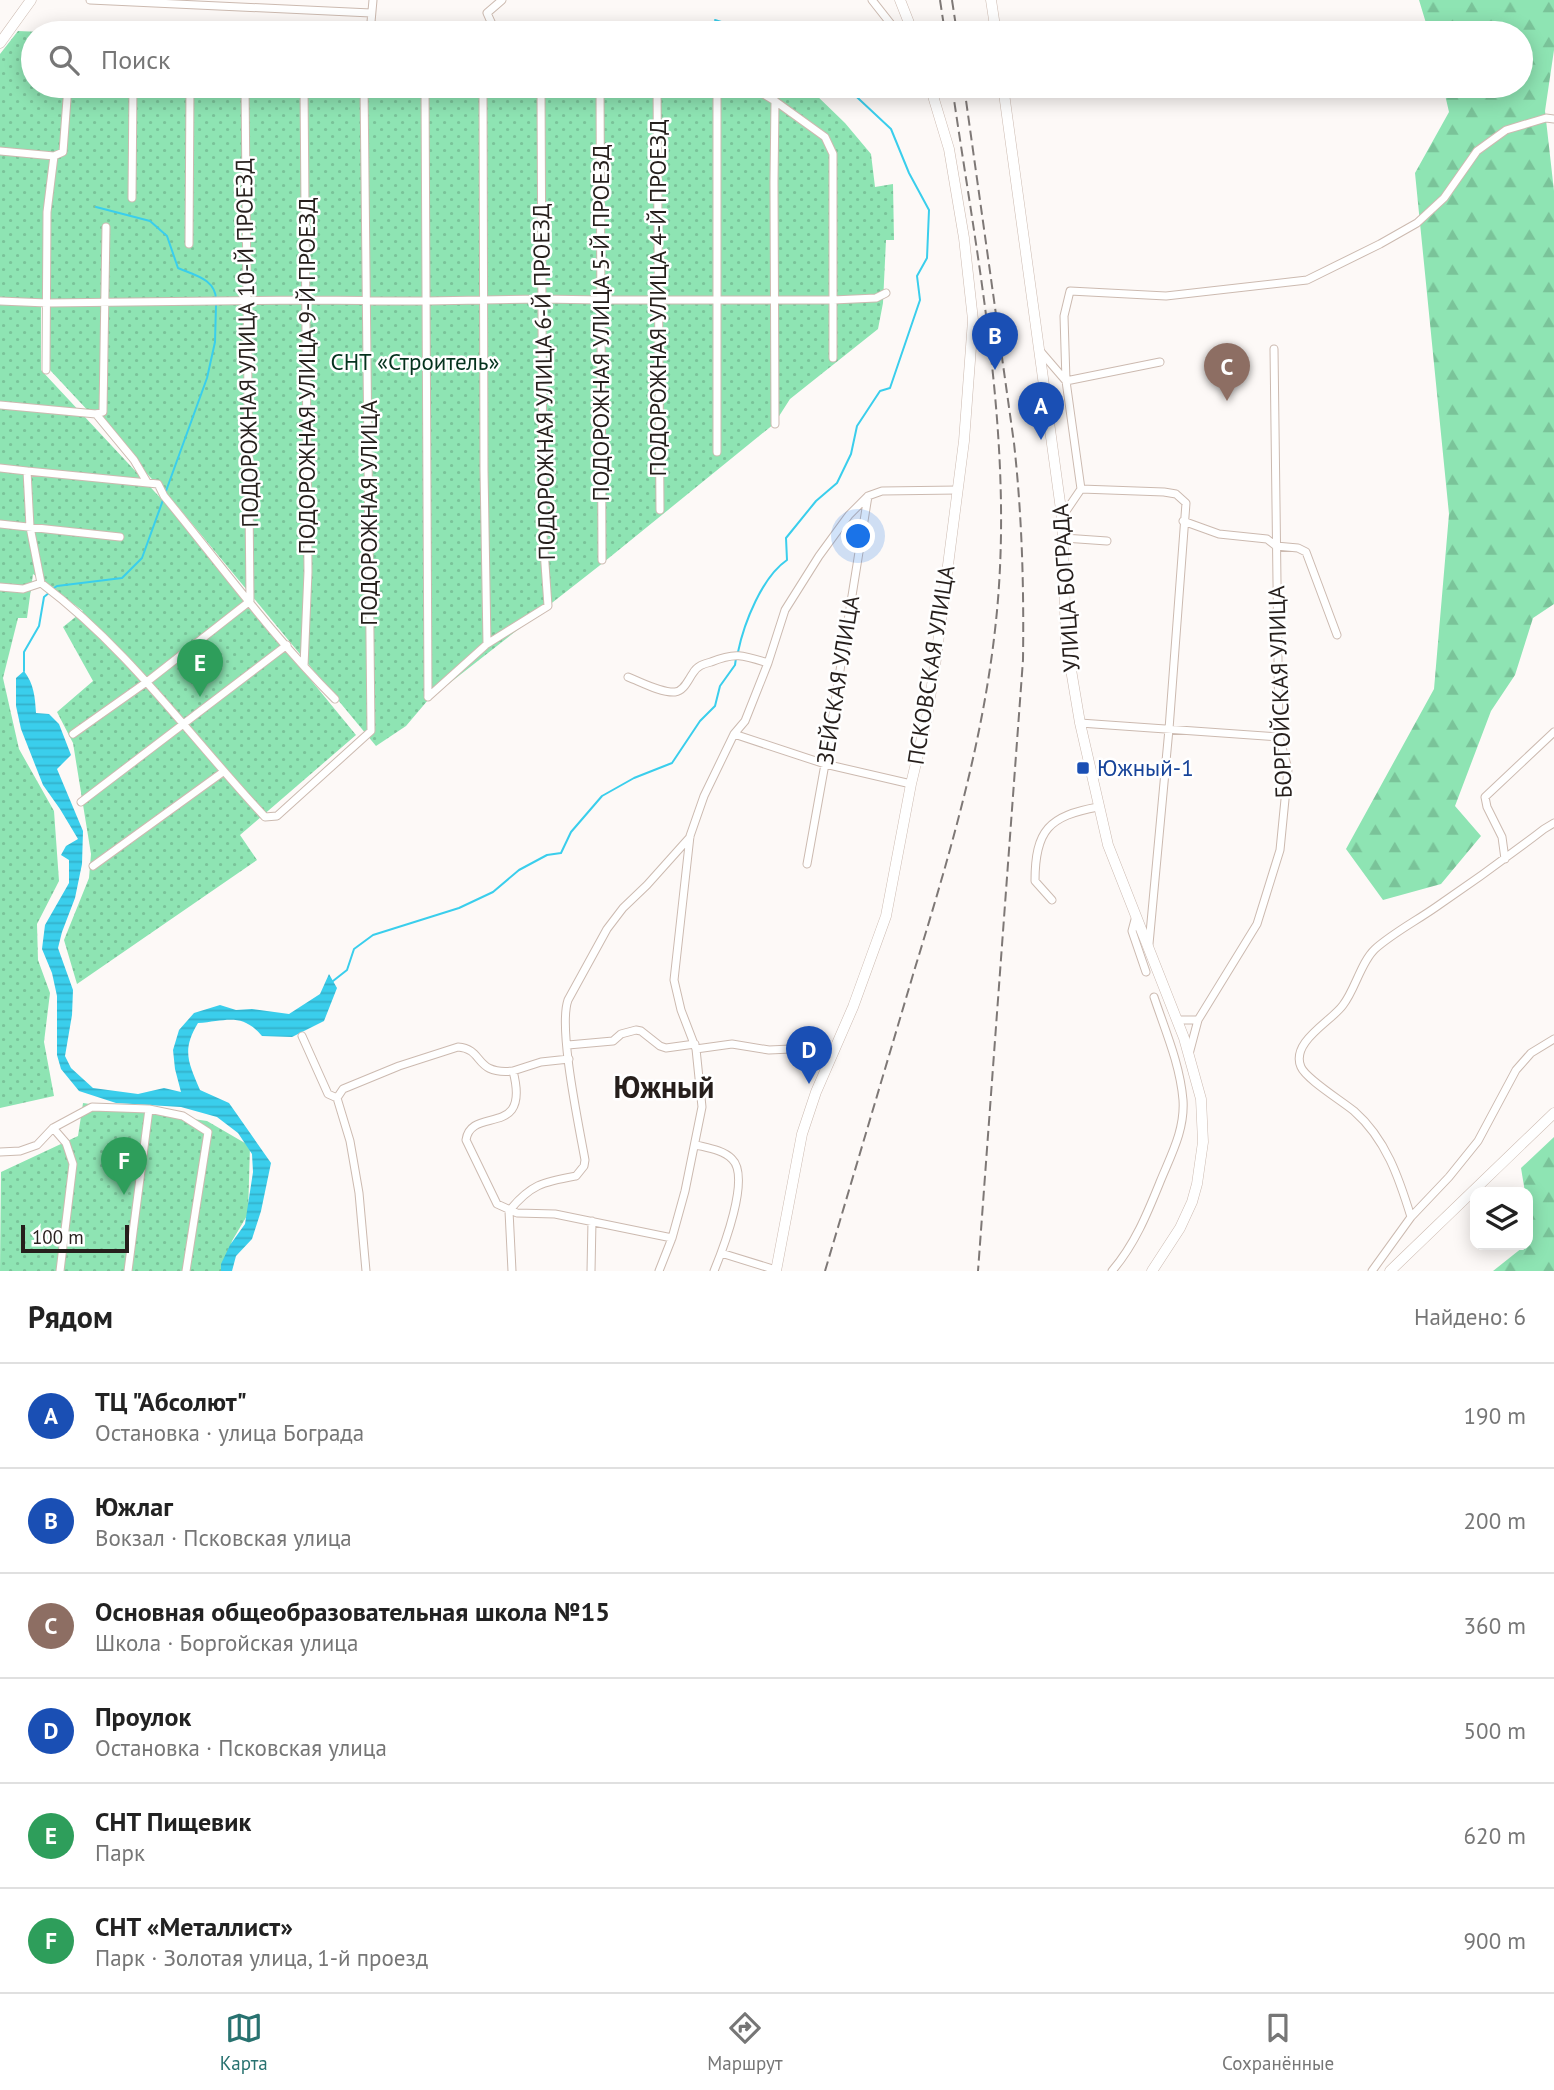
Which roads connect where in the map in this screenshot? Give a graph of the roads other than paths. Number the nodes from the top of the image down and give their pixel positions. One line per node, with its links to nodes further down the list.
1 (31, 0): 14 (main road)
2 (90, 0): 8 (street)
3 (373, 0): 8 (street)
4 (502, 0): 10 (street)
5 (872, 0): 11 (street)
6 (900, 0): 12 (main road)
7 (991, 0): 13 (main road)
8 (371, 13): 9 (street)
9 (371, 21)
10 (491, 21)
11 (889, 21)
12 (908, 21)
13 (994, 21)
14 (0, 43)
15 (67, 98): 33 (street)
16 (133, 98): 34 (street)
17 (190, 98): 36 (street)
18 (245, 98): 41 (street, ПОДОРОЖНАЯ УЛИЦА 10-Й ПРОЕЗД)
19 (304, 98): 42 (street, ПОДОРОЖНАЯ УЛИЦА 9-Й ПРОЕЗД)
20 (363, 98): 48 (street, ПОДОРОЖНАЯ УЛИЦА)
21 (425, 98): 49 (street)
22 (483, 98): 43 (street)
23 (541, 98): 38 (street, ПОДОРОЖНАЯ УЛИЦА 6-Й ПРОЕЗД)
24 (600, 98): 44 (street, ПОДОРОЖНАЯ УЛИЦА 5-Й ПРОЕЗД)
25 (657, 98): 45 (street, ПОДОРОЖНАЯ УЛИЦА 4-Й ПРОЕЗД)
26 (717, 98): 39 (street)
27 (770, 98): 30 (street)
28 (934, 98): 66 (main road, ПСКОВСКАЯ УЛИЦА)
29 (1005, 98): 53 (main road, УЛИЦА БОГРАДА)
30 (775, 101): 40 (street); 46 (street)
31 (1554, 119): 57 (street)
32 (0, 151): 33 (street)
33 (54, 156): 51 (street)
34 (132, 198)
35 (106, 227): 50 (street)
36 (189, 244)
37 (886, 293): 46 (street)
38 (542, 299): 43 (street); 44 (street); 83 (street, ПОДОРОЖНАЯ УЛИЦА 6-Й ПРОЕЗД)
39 (716, 299): 40 (street); 45 (street); 61 (street)
40 (775, 299): 46 (street); 60 (street)
41 (246, 300): 42 (street); 50 (street); 80 (street, ПОДОРОЖНАЯ УЛИЦА 10-Й ПРОЕЗД)
42 (307, 300): 48 (street); 85 (street, ПОДОРОЖНАЯ УЛИЦА 9-Й ПРОЕЗД)
43 (484, 300): 49 (street); 83 (street)
44 (601, 300): 45 (street); 77 (street, ПОДОРОЖНАЯ УЛИЦА 5-Й ПРОЕЗД)
45 (658, 300): 68 (street, ПОДОРОЖНАЯ УЛИЦА 4-Й ПРОЕЗД)
46 (833, 300): 54 (street)
47 (0, 301): 51 (street)
48 (367, 301): 49 (street); 97 (street, ПОДОРОЖНАЯ УЛИЦА)
49 (426, 301): 83 (street)
50 (104, 302): 51 (street); 59 (street)
51 (47, 303): 56 (street)
52 (1274, 349): 76 (street, БОРГОЙСКАЯ УЛИЦА)
53 (1041, 352): 57 (street); 69 (main road, УЛИЦА БОГРАДА)
54 (833, 358)
55 (1160, 362): 57 (street)
56 (46, 370)
57 (1066, 381): 65 (street)
58 (0, 405): 59 (street)
59 (96, 414): 64 (street)
60 (775, 424)
61 (717, 452)
62 (0, 468): 63 (street)
63 (27, 471): 64 (street); 72 (street)
64 (147, 482): 80 (street)
65 (1081, 489): 69 (street); 70 (street)
66 (958, 490): 67 (street); 98 (main road, ПСКОВСКАЯ УЛИЦА)
67 (868, 496): 84 (street); 96 (street, ЗЕЙСКАЯ УЛИЦА)
68 (660, 510)
69 (1062, 517): 74 (main road, УЛИЦА БОГРАДА)
70 (1183, 521): 76 (street); 91 (street)
71 (0, 524): 72 (street)
72 (30, 527): 73 (street); 78 (street)
73 (120, 537)
74 (1064, 538): 75 (street); 89 (main road, УЛИЦА БОГРАДА)
75 (1107, 541)
76 (1276, 546): 81 (street); 95 (street, БОРГОЙСКАЯ УЛИЦА)
77 (602, 560)
78 (41, 583): 79 (street); 87 (street)
79 (0, 587)
80 (250, 601): 82 (street); 87 (street)
81 (1337, 635)
82 (287, 645): 85 (street); 90 (street)
83 (487, 645)
84 (768, 663): 86 (street); 94 (street)
85 (304, 666): 88 (street)
86 (628, 677)
87 (148, 681): 90 (street); 93 (street)
88 (335, 699)
89 (1080, 723): 91 (street); 100 (main road, УЛИЦА БОГРАДА)
90 (185, 724): 97 (street); 99 (street)
91 (1169, 729): 95 (street); 108 (street)
92 (1554, 732): 103 (street)
93 (73, 734)
94 (734, 734): 96 (street); 102 (street)
95 (1279, 737): 112 (street, БОРГОЙСКАЯ УЛИЦА)
96 (825, 764): 98 (street); 104 (street, ЗЕЙСКАЯ УЛИЦА)
97 (223, 772): 105 (street)
98 (911, 784): 117 (main road, ПСКОВСКАЯ УЛИЦА)
99 (81, 802)
100 (1098, 807): 106 (street); 107 (main road, УЛИЦА БОГРАДА)
101 (1554, 823): 103 (street)
102 (690, 836): 115 (street); 116 (street)
103 (1505, 859): 130 (street)
104 (807, 863)
105 (93, 866)
106 (1052, 900)
107 (1136, 916): 108 (main road, УЛИЦА БОГРАДА); 109 (street)
108 (1148, 948): 111 (main road, УЛИЦА БОГРАДА)
109 (1146, 972)
110 (1154, 996): 122 (street)
111 (1177, 1020): 112 (street); 118 (main road, УЛИЦА БОГРАДА)
112 (1198, 1020): 118 (street, БОРГОЙСКАЯ УЛИЦА)
113 (302, 1035): 121 (street)
114 (1554, 1039): 130 (street)
115 (568, 1045): 116 (street); 119 (street)
116 (696, 1046): 117 (street); 127 (street)
117 (833, 1053): 142 (main road, ПСКОВСКАЯ УЛИЦА)
118 (1189, 1055): 123 (main road, УЛИЦА БОГРАДА)
119 (569, 1059): 120 (street); 129 (street)
120 (513, 1071): 121 (street); 129 (street)
121 (337, 1098): 137 (street)
122 (1183, 1099): 123 (street); 143 (street)
123 (1201, 1099): 144 (main road, УЛИЦА БОГРАДА)
124 (149, 1109): 126 (street); 135 (street); 136 (street)
125 (1554, 1113): 146 (main road)
126 (53, 1128): 128 (street); 134 (street)
127 (696, 1145): 132 (street); 133 (street)
128 (0, 1152)
129 (509, 1211): 131 (street); 138 (street)
130 (1411, 1217): 145 (street)
131 (592, 1221): 132 (street); 139 (street)
132 (672, 1238): 140 (street)
133 (721, 1254): 141 (street); 142 (street)
134 (60, 1271)
135 (128, 1271)
136 (186, 1271)
137 (366, 1271)
138 (512, 1271)
139 (591, 1271)
140 (659, 1271)
141 (714, 1271)
142 (776, 1271)
143 (1112, 1271)
144 (1152, 1271)
145 (1372, 1271)
146 (1390, 1271)

